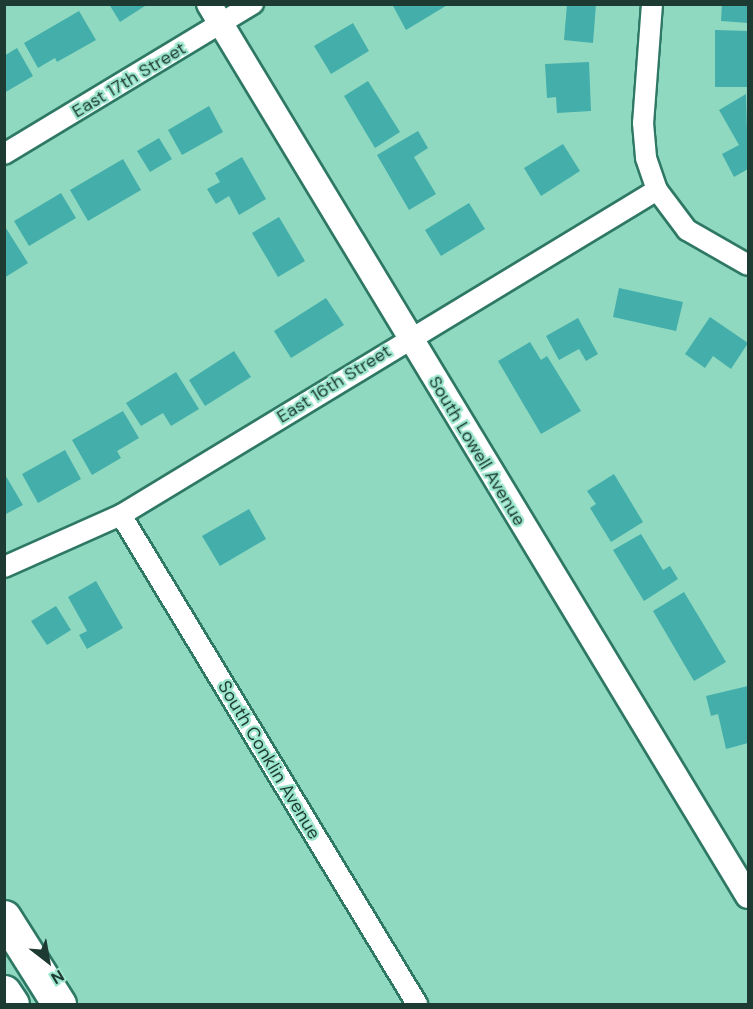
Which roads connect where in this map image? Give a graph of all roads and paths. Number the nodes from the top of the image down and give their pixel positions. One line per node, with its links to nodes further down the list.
1 (253, 4): 3 (street, East 17th Street)
2 (652, 4): 5 (street)
3 (215, 14): 4 (street, East 17th Street); 7 (street, South Lowell Avenue)
4 (4, 154)
5 (657, 190): 6 (street); 7 (street, East 16th Street)
6 (748, 266)
7 (408, 338): 8 (street, East 16th Street); 10 (street, South Lowell Avenue)
8 (121, 515): 9 (street, East 16th Street); 15 (street, South Conklin Avenue)
9 (4, 567)
10 (748, 896)
11 (4, 917): 14 (highway)
12 (4, 992): 13 (highway)
13 (12, 1005)
14 (59, 1005)
15 (417, 1005)

